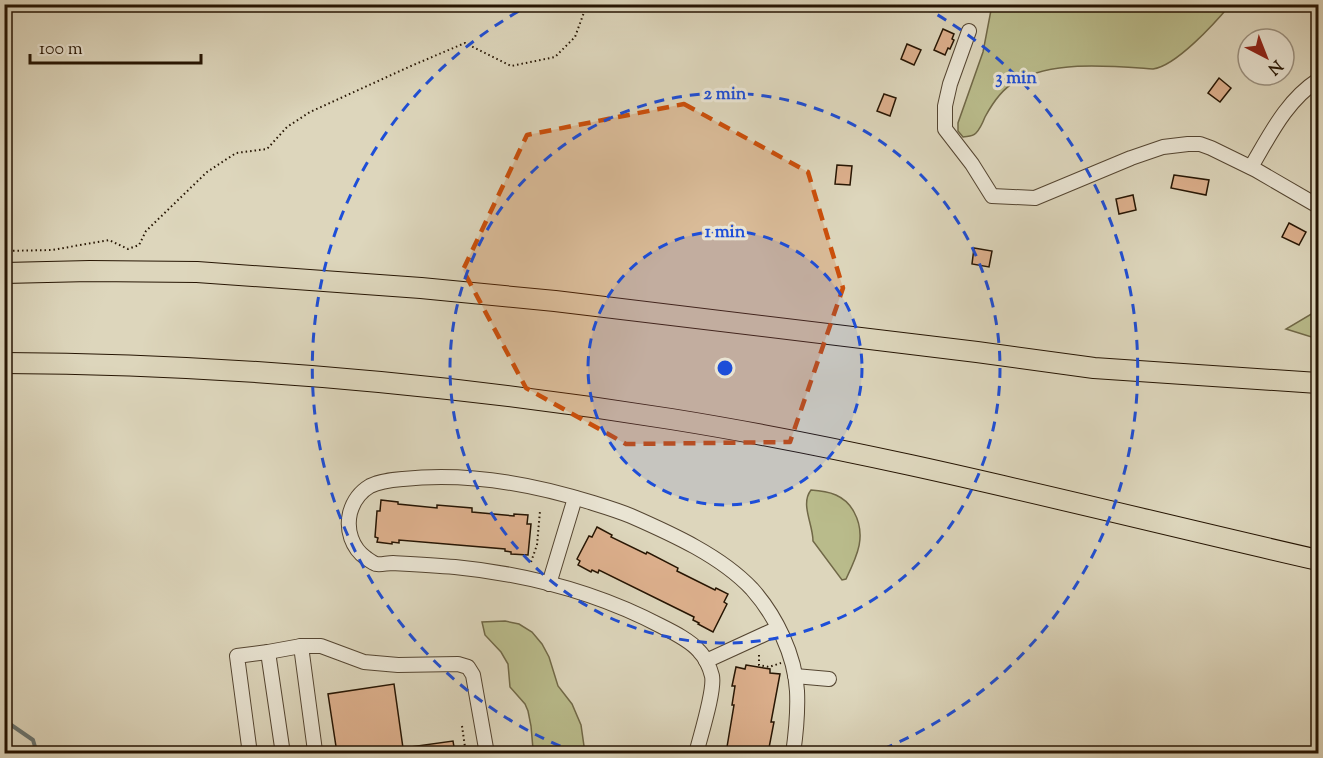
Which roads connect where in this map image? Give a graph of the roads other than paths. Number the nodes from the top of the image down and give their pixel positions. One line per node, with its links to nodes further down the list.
1 (969, 31): 3 (street)
2 (1318, 80): 3 (street)
3 (1251, 167): 4 (street)
4 (1318, 206)
5 (4, 273): 7 (highway)
6 (4, 363): 9 (highway)
7 (1318, 383)
8 (574, 498): 10 (street); 10 (street); 11 (street)
9 (1318, 560)
10 (549, 584): 14 (street)
11 (778, 628): 14 (street); 15 (street)
12 (301, 646): 13 (street); 19 (street); 20 (street)
13 (268, 652): 17 (street); 18 (street)
14 (706, 661): 21 (street)
15 (795, 676): 16 (street); 22 (street)
16 (829, 679)
17 (250, 753)
18 (283, 753)
19 (313, 753)
20 (487, 753)
21 (696, 753)
22 (793, 753)

